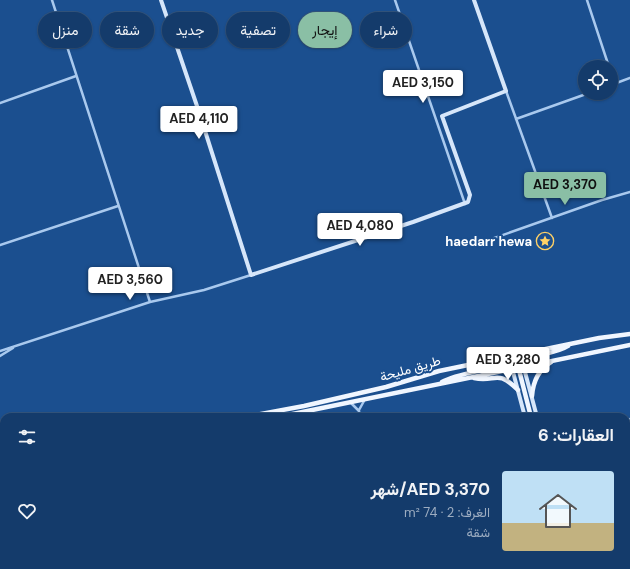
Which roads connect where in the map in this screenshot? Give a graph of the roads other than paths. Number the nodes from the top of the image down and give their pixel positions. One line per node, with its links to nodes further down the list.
1 (52, 0): 7 (street)
2 (162, 0): 20 (main road)
3 (395, 0): 15 (street)
4 (474, 0): 10 (main road)
5 (587, 0): 6 (street)
6 (608, 60)
7 (76, 76): 12 (street); 16 (street)
8 (630, 78): 9 (street)
9 (618, 83)
10 (506, 91): 13 (street); 15 (main road)
11 (578, 97): 13 (street)
12 (0, 103)
13 (516, 119): 17 (street)
14 (630, 192): 17 (street)
15 (465, 204): 20 (main road)
16 (118, 206): 19 (street); 21 (street)
17 (552, 218): 18 (street)
18 (483, 242)
19 (0, 245)
20 (251, 275): 21 (street)
21 (150, 302): 24 (street)
22 (630, 334): 27 (main road, طريق مليحة)
23 (630, 346): 28 (main road, طريق مليحة)
24 (15, 347): 25 (street); 26 (street)
25 (0, 351)
26 (0, 356)
27 (517, 361): 28 (main road, طريق مليحة); 29 (main road, طريق مليحة); 31 (main road); 33 (main road); 37 (main road, طريق مليحة); 41 (main road)
28 (553, 361): 33 (main road)
29 (513, 369): 30 (main road, طريق مليحة); 32 (main road)
30 (473, 377): 31 (main road, طريق مليحة); 32 (main road)
31 (437, 384): 34 (main road, طريق مليحة)
32 (518, 390): 40 (main road)
33 (532, 396): 42 (main road)
34 (366, 399): 35 (main road, طريق مليحة); 36 (street)
35 (350, 403): 36 (street); 38 (main road, طريق مليحة)
36 (359, 410): 39 (street)
37 (266, 413)
38 (299, 413)
39 (359, 413)
40 (524, 413)
41 (530, 413)
42 (536, 413)

